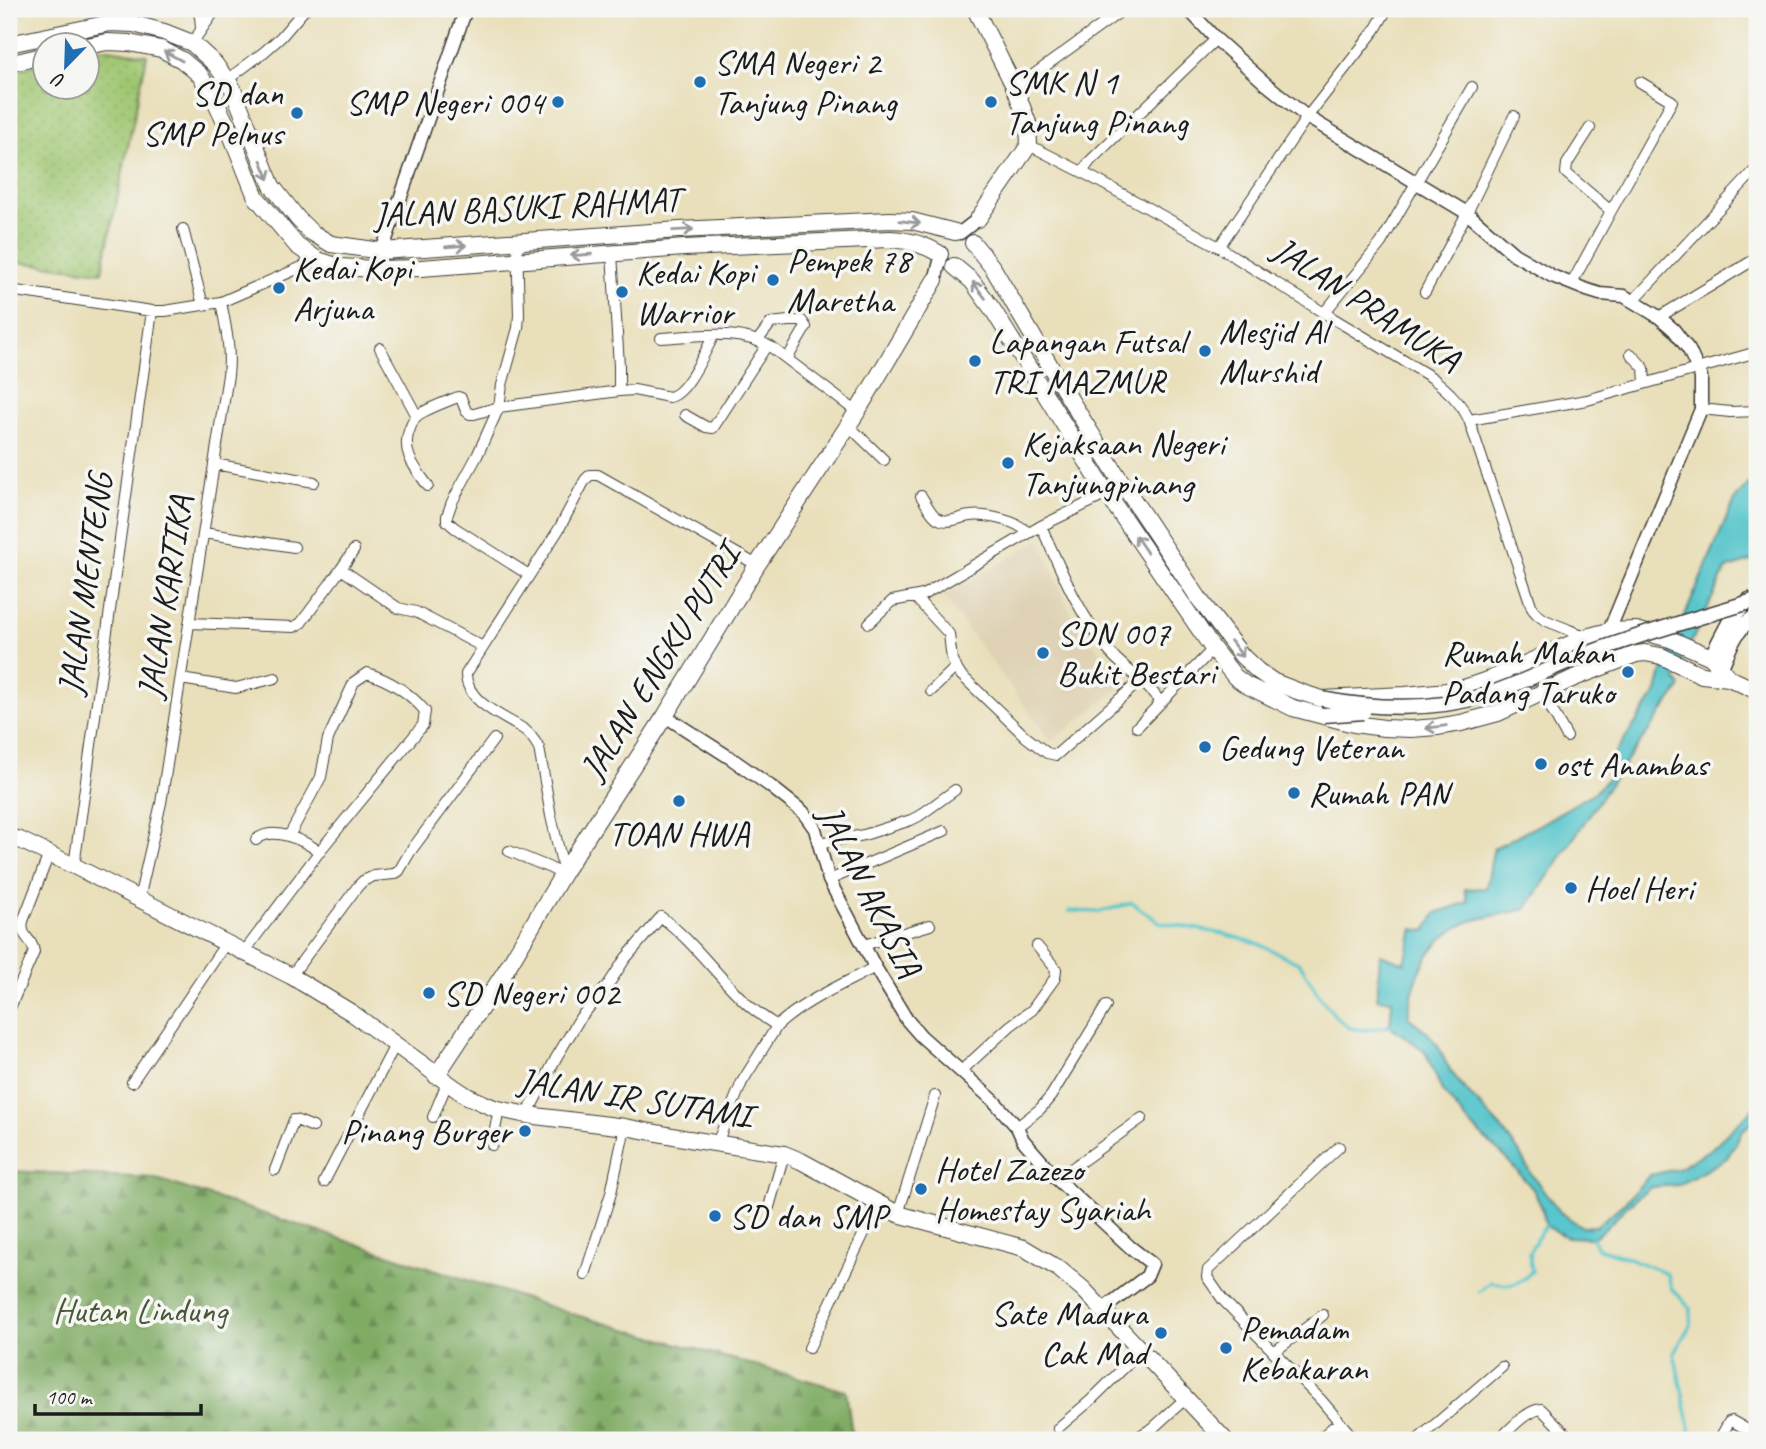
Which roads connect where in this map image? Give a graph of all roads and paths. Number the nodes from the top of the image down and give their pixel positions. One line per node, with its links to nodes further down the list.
1 (196, 9): 9 (street)
2 (216, 9): 9 (street)
3 (304, 9): 15 (street)
4 (466, 9): 35 (street)
5 (975, 9): 18 (main road)
6 (1124, 9): 18 (street)
7 (1188, 9): 10 (street)
8 (1387, 9): 20 (street)
9 (196, 35): 12 (main road, JALAN BASUKI RAHMAT); 15 (main road, JALAN BASUKI RAHMAT)
10 (1216, 39): 20 (street); 26 (street)
11 (102, 43): 23 (main road, JALAN BASUKI RAHMAT, one-way to 11)
12 (9, 44)
13 (32, 58): 14 (main road)
14 (9, 64)
15 (227, 80): 21 (main road, JALAN BASUKI RAHMAT)
16 (1640, 82): 28 (street)
17 (1472, 87): 27 (street)
18 (1016, 88): 24 (main road)
19 (1514, 116): 29 (street)
20 (1307, 117): 27 (street); 34 (street)
21 (247, 125): 23 (main road); 35 (main road, JALAN BASUKI RAHMAT, one-way to 35)
22 (1590, 128): 28 (street)
23 (230, 132): 38 (main road, JALAN BASUKI RAHMAT)
24 (1029, 145): 26 (street, JALAN PRAMUKA); 30 (main road)
25 (1757, 167): 45 (street)
26 (1083, 172): 34 (street, JALAN PRAMUKA)
27 (1418, 182): 29 (street); 49 (street)
28 (1611, 211): 42 (street)
29 (1467, 213): 42 (street); 44 (street)
30 (978, 219): 32 (street)
31 (183, 229): 47 (street)
32 (965, 237): 33 (main road, JALAN BASUKI RAHMAT, one-way to 32); 40 (main road); 40 (main road); 80 (main road)
33 (517, 241): 35 (main road, JALAN BASUKI RAHMAT, one-way to 33); 39 (street)
34 (1219, 247): 49 (street, JALAN PRAMUKA)
35 (382, 251)
36 (612, 253): 39 (main road, JALAN BASUKI RAHMAT, one-way to 39); 40 (main road, JALAN BASUKI RAHMAT); 60 (street)
37 (1757, 258): 50 (street)
38 (318, 260): 39 (main road, JALAN BASUKI RAHMAT); 46 (street)
39 (519, 260): 61 (street)
40 (946, 261): 41 (street); 72 (main road, JALAN BASUKI RAHMAT, one-way to 40)
41 (935, 280): 66 (main road, JALAN ENGKU PUTRI)
42 (1572, 284): 45 (street)
43 (9, 290): 48 (street)
44 (1425, 292)
45 (1634, 300): 50 (street)
46 (220, 302): 47 (street); 69 (street, JALAN KARTIKA)
47 (203, 305): 48 (street)
48 (152, 311): 118 (street, JALAN MENTENG)
49 (1324, 313): 67 (street, JALAN PRAMUKA)
50 (1660, 317): 58 (street)
51 (714, 335): 52 (street); 53 (street); 60 (street)
52 (661, 338)
53 (762, 343): 57 (street); 57 (street); 64 (street)
54 (380, 348): 65 (street)
55 (1757, 352): 58 (street)
56 (1631, 354): 59 (street)
57 (787, 359): 66 (street)
58 (1697, 368): 59 (street); 62 (street)
59 (1645, 383): 67 (street)
60 (619, 391): 61 (street)
61 (499, 407): 65 (street); 82 (street)
62 (1701, 408): 63 (street); 90 (street)
63 (1757, 411)
64 (685, 415)
65 (417, 416): 71 (street)
66 (853, 419): 68 (street); 79 (main road, JALAN ENGKU PUTRI)
67 (1469, 420): 91 (street, JALAN PRAMUKA)
68 (884, 460)
69 (214, 464): 70 (street); 75 (street, JALAN KARTIKA)
70 (314, 482)
71 (428, 486)
72 (1107, 494): 74 (street); 83 (main road, JALAN BASUKI RAHMAT, one-way to 72)
73 (921, 496): 76 (street)
74 (1041, 526): 76 (street); 98 (street)
75 (204, 533): 77 (street); 88 (street, JALAN KARTIKA)
76 (1028, 533): 84 (street)
77 (294, 547)
78 (354, 550): 81 (street)
79 (757, 565): 82 (street); 105 (main road, JALAN ENGKU PUTRI)
80 (1178, 567): 83 (main road); 102 (main road, one-way to 102)
81 (341, 569): 88 (street); 92 (street)
82 (529, 575): 92 (street)
83 (1164, 578): 93 (main road, JALAN BASUKI RAHMAT)
84 (915, 597): 89 (street); 95 (street)
85 (1757, 597): 94 (main road); 102 (main road, bridge)
86 (1757, 608): 104 (main road, bridge)
87 (1757, 616): 94 (main road)
88 (190, 623): 97 (street, JALAN KARTIKA)
89 (869, 624)
90 (1609, 631): 91 (main road); 94 (main road)
91 (1586, 637): 102 (main road)
92 (483, 647): 119 (street)
93 (1213, 649): 103 (street); 104 (main road, JALAN BASUKI RAHMAT)
94 (1715, 663): 100 (main road); 101 (main road, JALAN BASUKI RAHMAT)
95 (956, 667): 98 (street); 99 (street)
96 (275, 678): 97 (street)
97 (181, 679): 121 (street, JALAN KARTIKA)
98 (1140, 681): 103 (street)
99 (931, 691)
100 (1757, 691)
101 (1542, 692): 104 (main road, JALAN BASUKI RAHMAT, one-way to 104); 107 (street)
102 (1322, 699)
103 (1160, 702): 106 (street)
104 (1324, 715)
105 (665, 716): 114 (street, JALAN AKASIA); 119 (main road, JALAN ENGKU PUTRI)
106 (1137, 726)
107 (1567, 737)
108 (494, 739): 128 (street)
109 (955, 790): 114 (street)
110 (944, 831): 120 (street)
111 (289, 836): 113 (street); 116 (street); 116 (street)
112 (9, 837): 117 (main road, JALAN IR SUTAMI)
113 (256, 840)
114 (819, 843): 120 (street, JALAN AKASIA)
115 (509, 851): 119 (street)
116 (320, 852): 126 (street)
117 (49, 854): 118 (main road, JALAN IR SUTAMI); 130 (street)
118 (74, 866): 121 (main road, JALAN IR SUTAMI)
119 (563, 873): 134 (main road, JALAN ENGKU PUTRI)
120 (829, 880): 124 (street, JALAN AKASIA)
121 (139, 899): 123 (main road, JALAN IR SUTAMI)
122 (930, 925): 124 (street)
123 (226, 943): 126 (main road, JALAN IR SUTAMI); 135 (street)
124 (864, 946): 127 (street, JALAN AKASIA)
125 (1037, 946): 133 (street)
126 (244, 952): 128 (main road, JALAN IR SUTAMI)
127 (875, 967): 131 (street); 133 (street, JALAN AKASIA)
128 (291, 976): 132 (main road, JALAN IR SUTAMI)
129 (1106, 1006): 143 (street)
130 (9, 1010)
131 (777, 1026): 138 (street); 144 (street)
132 (395, 1045): 134 (main road, JALAN IR SUTAMI); 150 (street)
133 (961, 1071): 143 (street, JALAN AKASIA)
134 (442, 1080): 137 (main road, JALAN IR SUTAMI); 139 (street)
135 (132, 1082)
136 (935, 1096): 153 (street)
137 (499, 1109): 138 (main road, JALAN IR SUTAMI); 145 (street)
138 (527, 1115): 142 (main road, JALAN IR SUTAMI)
139 (433, 1117)
140 (1142, 1118): 149 (street)
141 (313, 1127): 148 (street)
142 (625, 1127): 144 (main road, JALAN IR SUTAMI); 154 (street)
143 (1017, 1127): 149 (street, JALAN AKASIA)
144 (716, 1143): 147 (main road, JALAN IR SUTAMI)
145 (492, 1145)
146 (1339, 1147): 159 (street)
147 (784, 1154): 151 (main road, JALAN IR SUTAMI); 152 (street)
148 (275, 1170)
149 (1057, 1179): 155 (street, JALAN AKASIA)
150 (324, 1182)
151 (878, 1204): 153 (main road, JALAN IR SUTAMI); 157 (street)
152 (769, 1207)
153 (898, 1214): 155 (main road, JALAN IR SUTAMI)
154 (585, 1275)
155 (1102, 1310): 158 (main road, JALAN IR SUTAMI)
156 (1323, 1315): 159 (street)
157 (809, 1348)
158 (1141, 1351): 161 (main road, JALAN IR SUTAMI); 163 (street)
159 (1274, 1352): 162 (street)
160 (1502, 1367): 170 (street)
161 (1186, 1398): 166 (street); 167 (main road, JALAN IR SUTAMI)
162 (1339, 1422): 168 (street); 169 (street)
163 (1058, 1428)
164 (1757, 1434): 172 (street)
165 (1567, 1435): 171 (street)
166 (1134, 1439)
167 (1225, 1440)
168 (1318, 1440)
169 (1355, 1440)
170 (1418, 1440)
171 (1498, 1440)
172 (1719, 1440)

